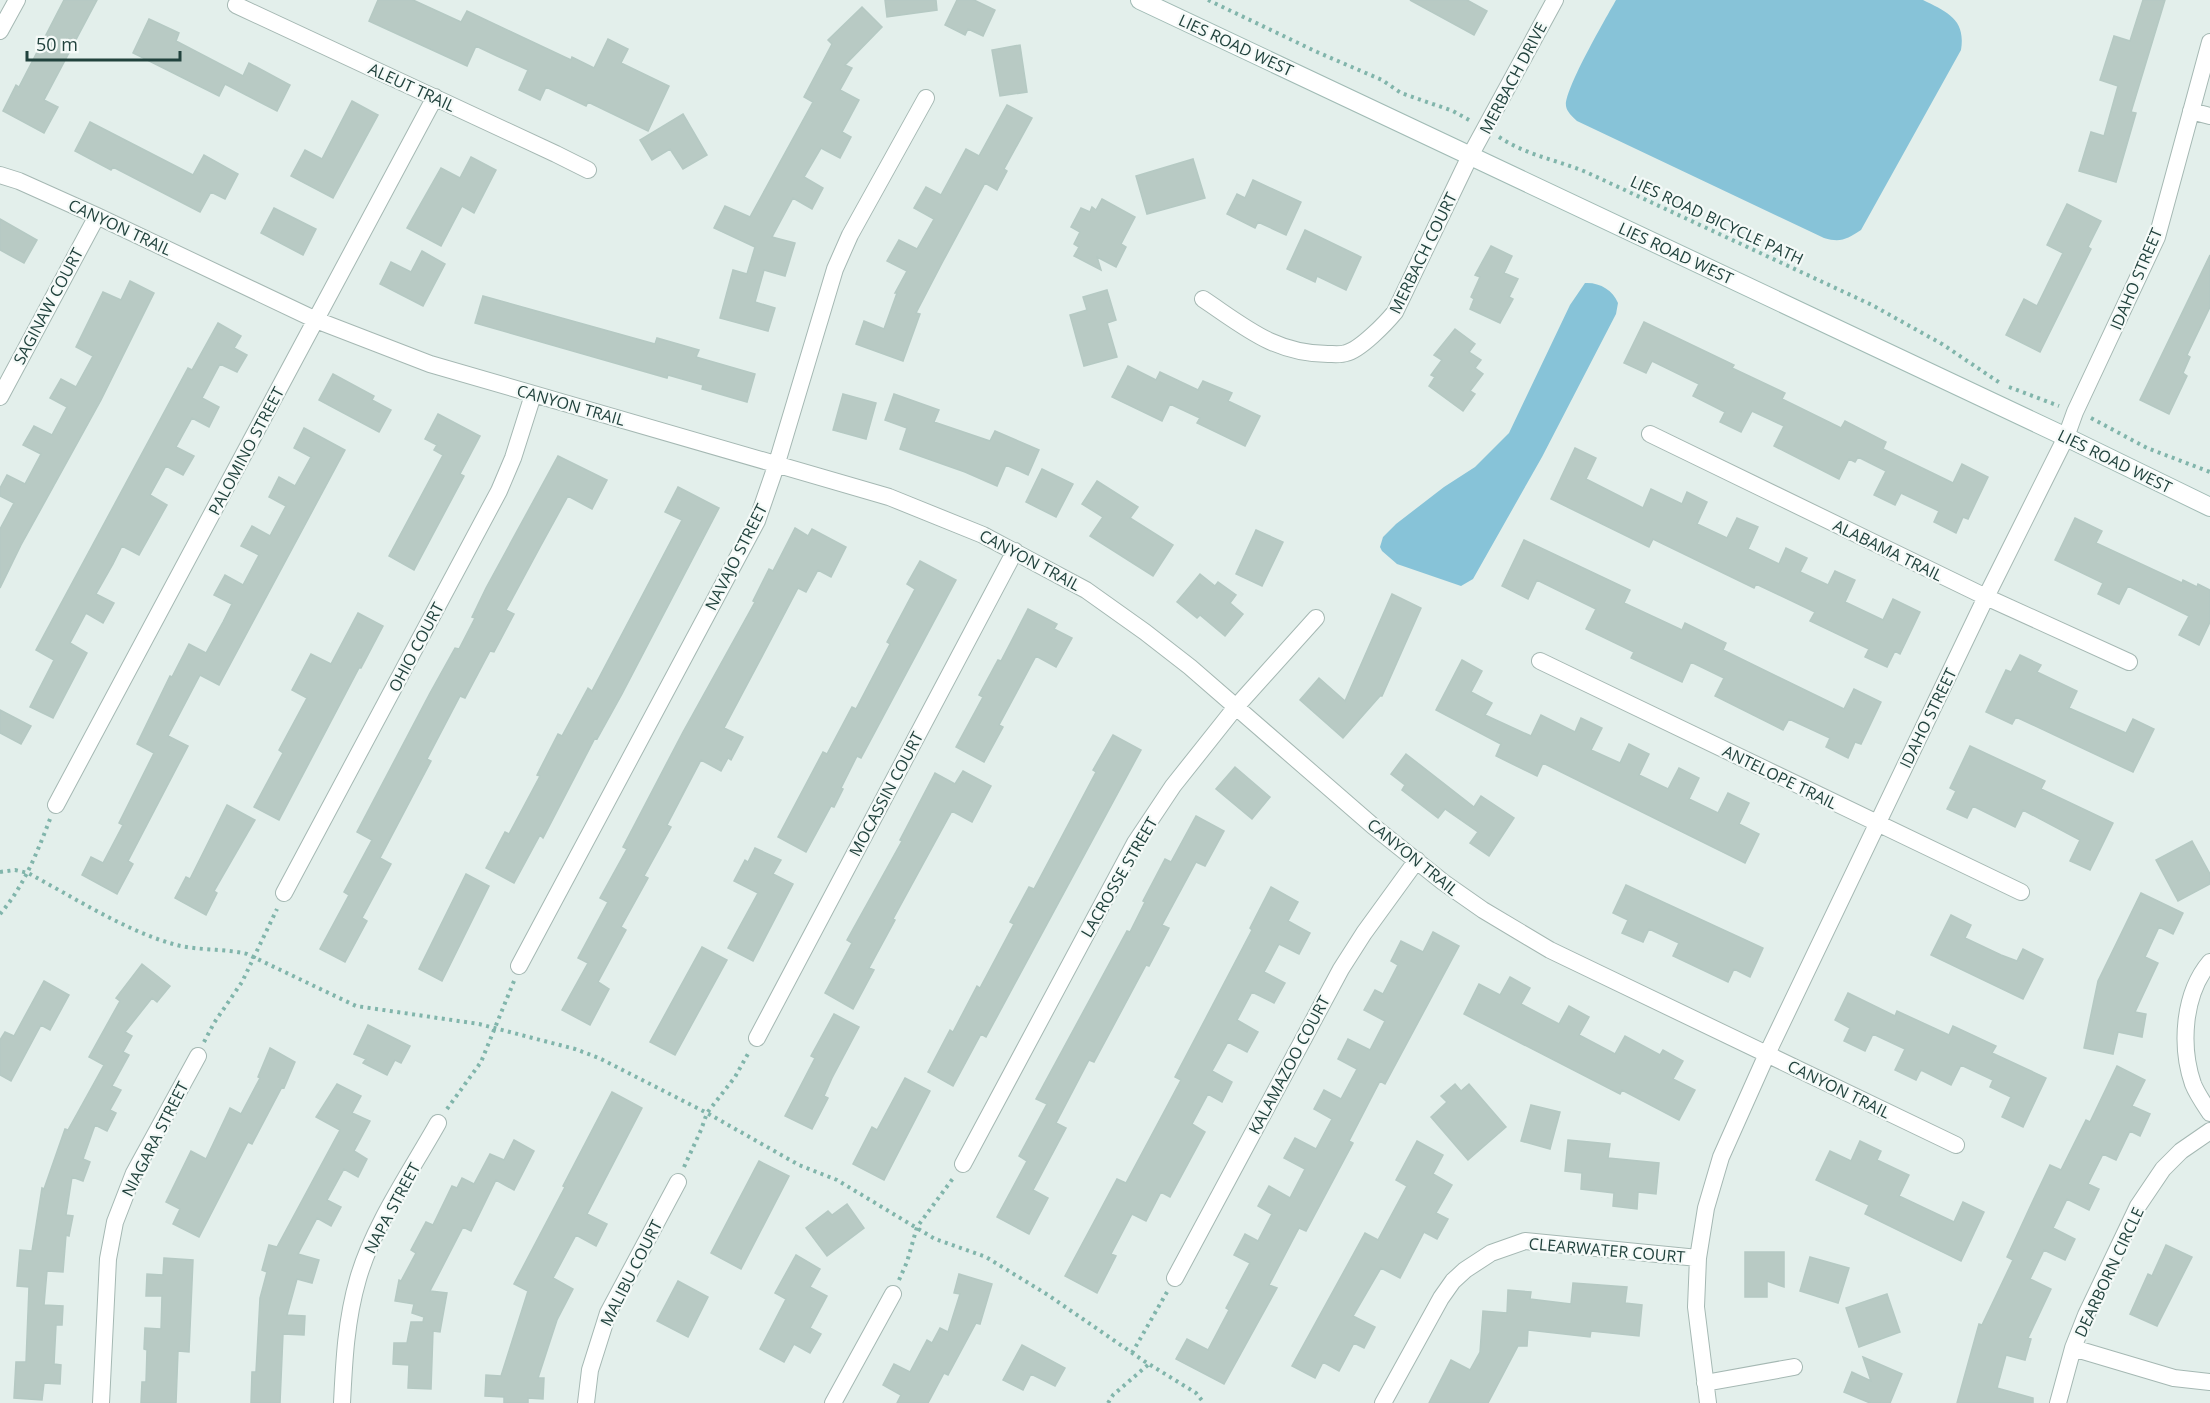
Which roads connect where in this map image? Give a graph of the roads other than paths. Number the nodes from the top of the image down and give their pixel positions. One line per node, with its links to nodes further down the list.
1 (17, 0): 5 (street)
2 (1140, 0): 11 (street, LIES ROAD WEST)
3 (1555, 0): 11 (street, MERBACH DRIVE)
4 (236, 5): 7 (street, ALEUT TRAIL)
5 (0, 31)
6 (2210, 42): 9 (street, IDAHO STREET)
7 (435, 98): 12 (street, ALEUT TRAIL); 16 (street, PALOMINO STREET)
8 (926, 98): 21 (street, NAVAJO STREET)
9 (2191, 111): 10 (street); 20 (street, IDAHO STREET)
10 (2210, 116)
11 (1470, 156): 15 (street, MERBACH COURT); 20 (street, LIES ROAD WEST)
12 (588, 170)
13 (0, 175): 14 (street, CANYON TRAIL)
14 (97, 216): 16 (street, CANYON TRAIL); 18 (street, SAGINAW COURT)
15 (1203, 299)
16 (316, 320): 17 (street, CANYON TRAIL); 29 (street, PALOMINO STREET)
17 (533, 394): 21 (street, CANYON TRAIL); 33 (street, OHIO COURT)
18 (0, 397)
19 (1650, 434): 24 (street, ALABAMA TRAIL)
20 (2066, 437): 22 (street, LIES ROAD WEST); 24 (street, IDAHO STREET)
21 (776, 466): 23 (street, CANYON TRAIL); 35 (street, NAVAJO STREET)
22 (2210, 507)
23 (1015, 551): 28 (street, CANYON TRAIL); 36 (street, MOCASSIN COURT)
24 (1986, 597): 27 (street, ALABAMA TRAIL); 30 (street, IDAHO STREET)
25 (1316, 618): 28 (street, LACROSSE STREET)
26 (1540, 662): 30 (street, ANTELOPE TRAIL)
27 (2129, 662)
28 (1235, 708): 31 (street, CANYON TRAIL); 43 (street, LACROSSE STREET)
29 (56, 805)
30 (1877, 824): 32 (street, ANTELOPE TRAIL); 37 (street, IDAHO STREET)
31 (1417, 860): 37 (street, CANYON TRAIL); 46 (street, KALAMAZOO COURT)
32 (2021, 892)
33 (284, 893)
34 (2210, 962): 39 (street)
35 (519, 966)
36 (757, 1038)
37 (1767, 1054): 42 (street, CANYON TRAIL); 45 (street, IDAHO STREET)
38 (198, 1056): 52 (street, NIAGARA STREET)
39 (2210, 1113)
40 (438, 1123): 53 (street, NAPA STREET)
41 (2210, 1131): 48 (street, DEARBORN CIRCLE)
42 (1956, 1145)
43 (963, 1164)
44 (678, 1182): 54 (street, MALIBU COURT)
45 (1698, 1258): 51 (street, IDAHO STREET); 56 (street, CLEARWATER COURT)
46 (1175, 1278)
47 (893, 1294): 55 (street)
48 (2073, 1348): 50 (street); 58 (street, DEARBORN CIRCLE)
49 (1794, 1366): 51 (street)
50 (2210, 1382)
51 (1705, 1383): 57 (street, IDAHO STREET)
52 (101, 1403)
53 (342, 1403)
54 (586, 1403)
55 (833, 1403)
56 (1383, 1403)
57 (1708, 1403)
58 (2058, 1403)

